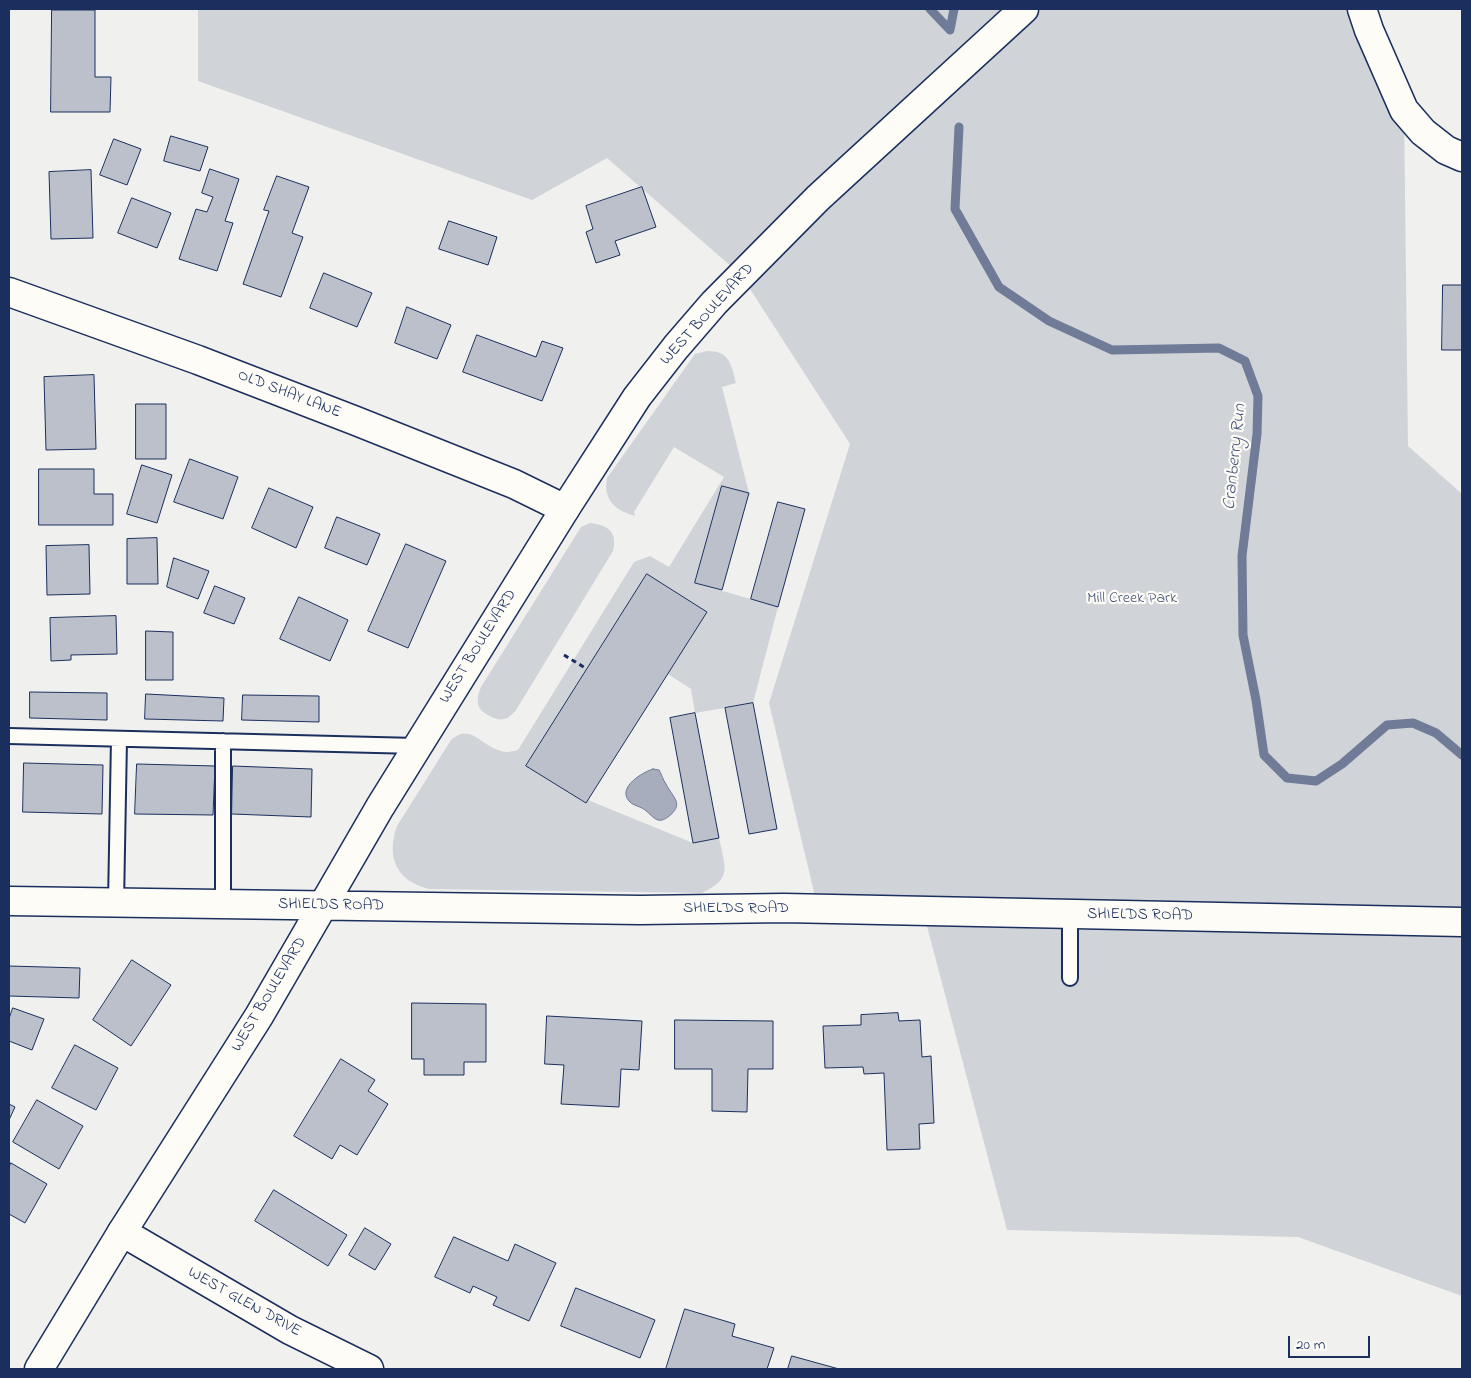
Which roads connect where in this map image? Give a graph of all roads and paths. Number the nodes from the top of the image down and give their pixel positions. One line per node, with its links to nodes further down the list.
1 (1024, 9): 5 (street, WEST BOULEVARD)
2 (1362, 9): 3 (street)
3 (1462, 158)
4 (9, 292): 5 (street, OLD SHAY LANE)
5 (565, 509): 11 (street, WEST BOULEVARD)
6 (564, 655): 7 (path)
7 (588, 669)
8 (9, 736): 9 (lane)
9 (119, 739): 10 (lane); 13 (lane)
10 (223, 741): 11 (lane); 14 (lane)
11 (417, 746): 15 (street, WEST BOULEVARD)
12 (9, 901): 13 (street, SHIELDS ROAD)
13 (116, 903): 14 (street, SHIELDS ROAD)
14 (223, 905): 15 (street, SHIELDS ROAD)
15 (322, 906): 16 (street, SHIELDS ROAD); 19 (street, WEST BOULEVARD)
16 (1070, 914): 17 (street, SHIELDS ROAD); 18 (lane)
17 (1462, 922)
18 (1070, 978)
19 (122, 1232): 20 (street, WEST BOULEVARD); 21 (street, WEST GLEN DRIVE)
20 (39, 1369)
21 (369, 1369)

